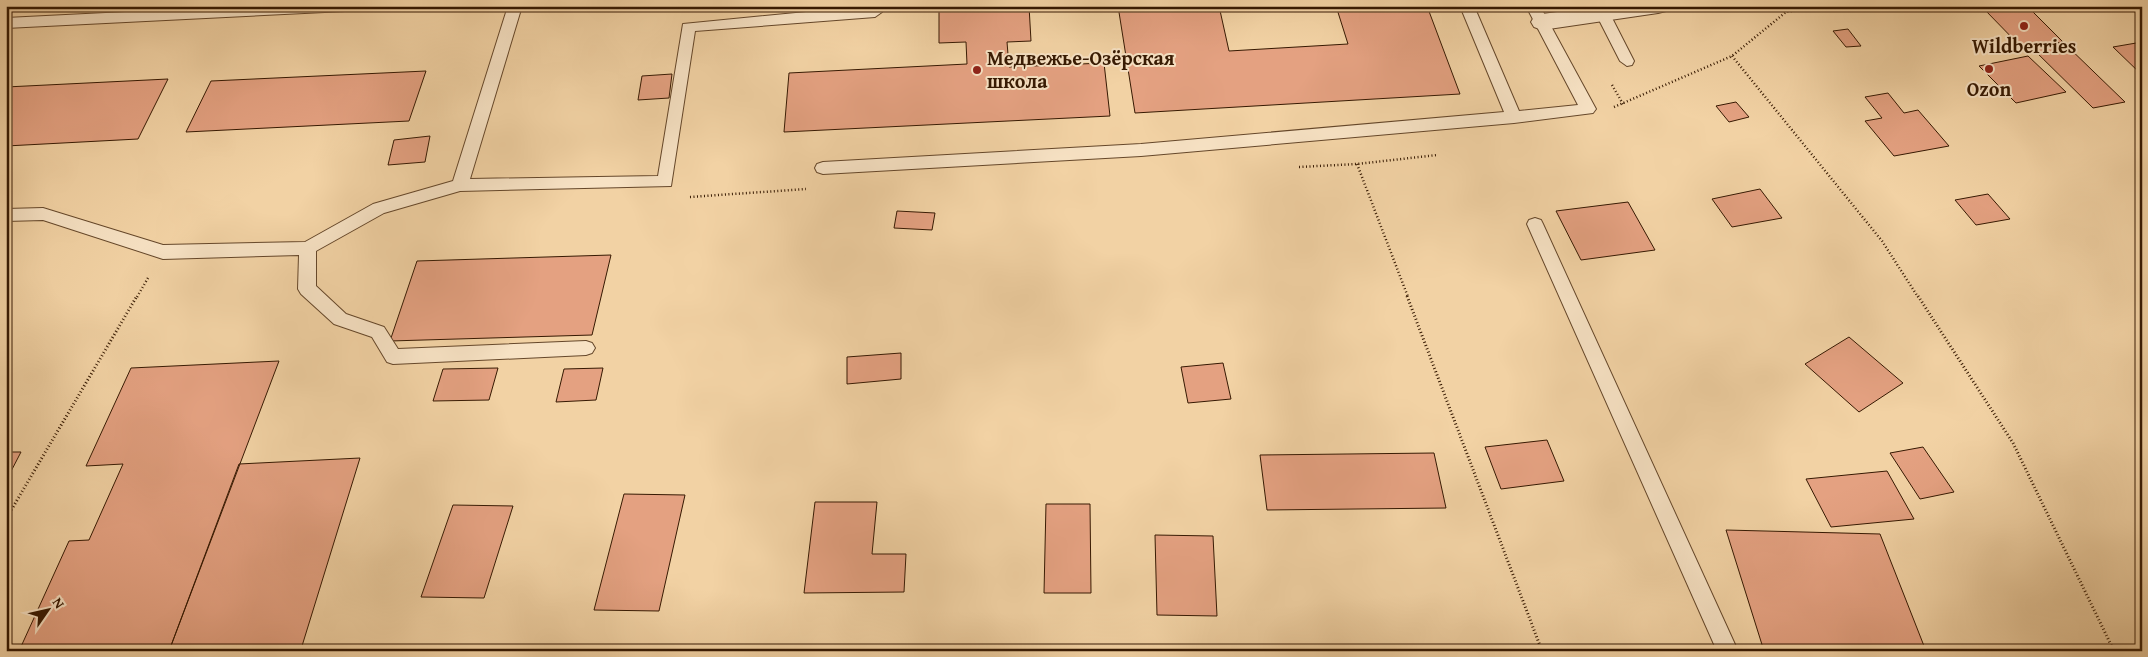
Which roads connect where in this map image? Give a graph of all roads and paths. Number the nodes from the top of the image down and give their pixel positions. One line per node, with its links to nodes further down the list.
1 (345, 6): 9 (lane)
2 (515, 6): 14 (lane)
3 (875, 6): 14 (lane)
4 (1467, 6): 11 (lane)
5 (1658, 6): 8 (street)
6 (1824, 6): 23 (path)
7 (1537, 14): 8 (street); 11 (lane)
8 (1603, 14): 10 (lane)
9 (6, 23)
10 (1628, 61)
11 (1514, 117): 13 (lane)
12 (1357, 164): 21 (path)
13 (823, 168)
14 (460, 185): 17 (lane)
15 (6, 215): 18 (lane)
16 (1535, 224): 22 (lane)
17 (308, 248): 18 (lane); 19 (lane)
18 (163, 252): 20 (path)
19 (586, 348)
20 (6, 520)
21 (1542, 651)
22 (1728, 651)
23 (2114, 651)

